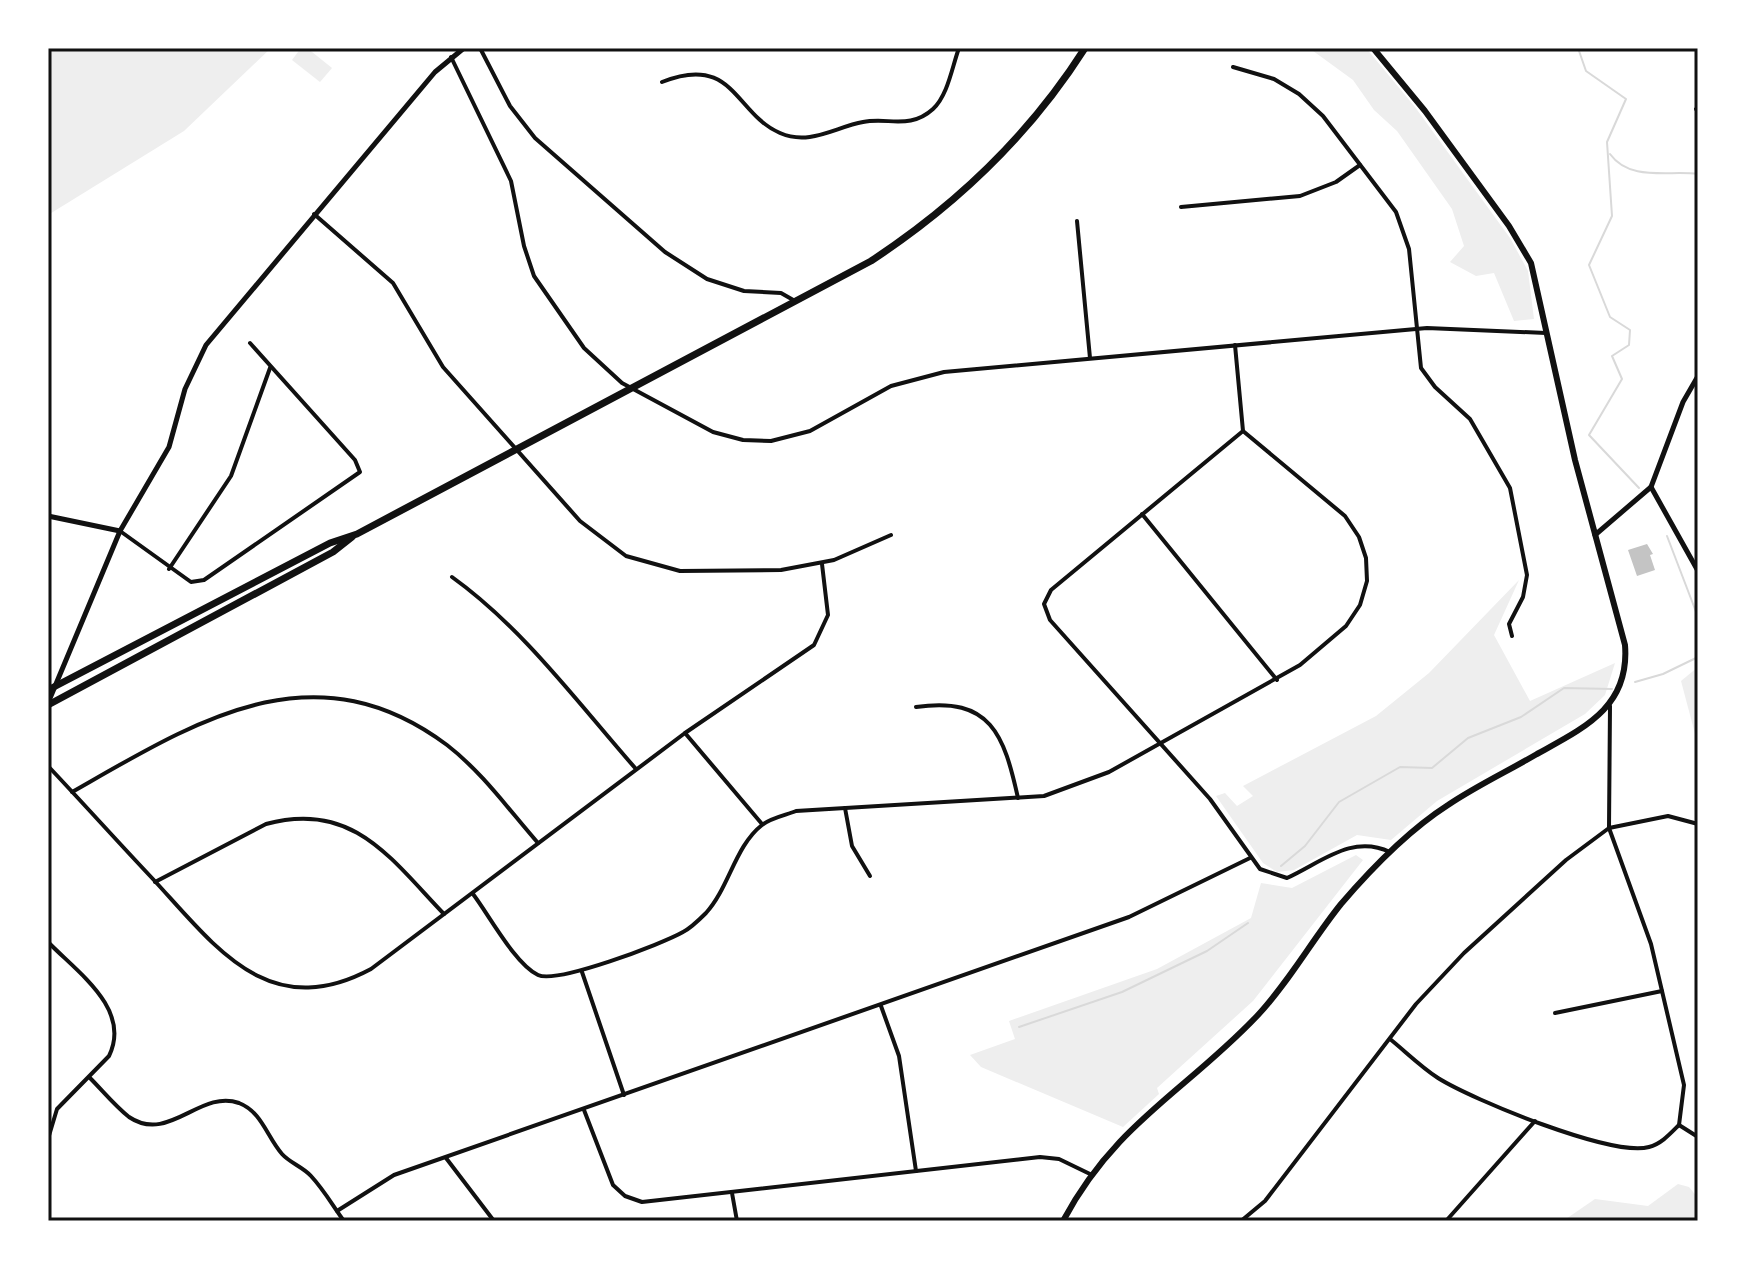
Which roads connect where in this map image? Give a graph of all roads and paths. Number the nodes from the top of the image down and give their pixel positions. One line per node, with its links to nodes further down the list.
1 (480, 48): 13 (street)
2 (959, 48): 8 (street)
3 (1085, 48): 13 (main road)
4 (1373, 48): 15 (main road)
5 (460, 49): 6 (street)
6 (451, 57): 11 (street); 18 (street)
7 (1233, 67): 9 (street)
8 (662, 82)
9 (1360, 165): 10 (street); 14 (street)
10 (1181, 207)
11 (314, 214): 22 (street); 26 (street)
12 (1077, 221): 18 (street)
13 (797, 302): 22 (main road)
14 (1415, 329): 15 (street); 17 (street); 34 (street)
15 (1548, 333): 29 (main road)
16 (250, 343): 19 (street)
17 (1235, 345): 18 (street); 21 (street)
18 (1090, 358)
19 (270, 368): 31 (street); 31 (street)
20 (1698, 376): 23 (street)
21 (1243, 431): 24 (street); 35 (street)
22 (516, 450): 27 (main road); 30 (street)
23 (1651, 487): 29 (street); 32 (street)
24 (1142, 514): 35 (street); 41 (street)
25 (48, 516): 26 (street)
26 (120, 531): 31 (street); 36 (street)
27 (357, 534): 36 (main road); 37 (main road)
28 (891, 535): 30 (street)
29 (1594, 536): 38 (main road)
30 (822, 564): 40 (street)
31 (169, 569)
32 (1698, 571)
33 (452, 577): 43 (street)
34 (1512, 636)
35 (1277, 680): 41 (street)
36 (52, 688): 37 (street)
37 (48, 704)
38 (1610, 706): 49 (street); 51 (main road)
39 (916, 707): 45 (street)
40 (685, 733): 43 (street); 47 (street)
41 (1160, 743): 45 (street); 52 (street)
42 (48, 766): 44 (street)
43 (636, 769): 50 (street)
44 (72, 792): 50 (street); 54 (street)
45 (1018, 798): 46 (street)
46 (845, 808): 47 (street); 53 (street)
47 (762, 824): 58 (street)
48 (1698, 824): 49 (street)
49 (1609, 828): 59 (street); 62 (street)
50 (538, 843): 55 (street)
51 (1391, 853): 52 (street); 72 (main road)
52 (1250, 858): 60 (street)
53 (870, 876)
54 (155, 882): 56 (street); 56 (street)
55 (473, 894): 56 (street); 58 (street)
56 (444, 914)
57 (48, 942): 63 (street)
58 (582, 971): 64 (street)
59 (1662, 991): 61 (street); 67 (street)
60 (881, 1006): 64 (street); 71 (street)
61 (1555, 1013)
62 (1390, 1039): 66 (street); 79 (street)
63 (90, 1078): 69 (street); 74 (street)
64 (624, 1095): 65 (street)
65 (584, 1110): 70 (street); 73 (street)
66 (1535, 1121): 67 (street); 80 (street)
67 (1679, 1125): 68 (street)
68 (1698, 1137)
69 (48, 1139)
70 (446, 1158): 74 (street); 76 (street)
71 (916, 1171): 72 (street); 73 (street)
72 (1090, 1174): 78 (main road)
73 (732, 1193): 77 (street)
74 (337, 1211): 75 (street)
75 (344, 1221)
76 (494, 1221)
77 (737, 1221)
78 (1063, 1221)
79 (1241, 1221)
80 (1446, 1221)

